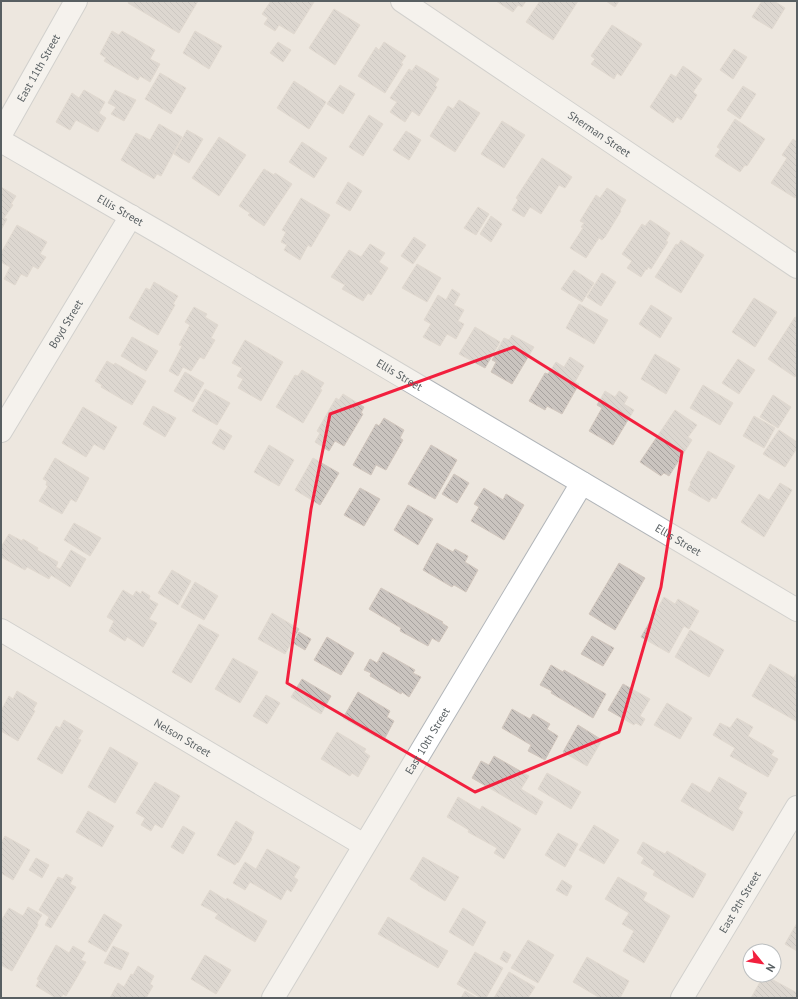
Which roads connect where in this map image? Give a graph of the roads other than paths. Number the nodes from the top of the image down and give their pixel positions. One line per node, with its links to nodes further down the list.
1 (76, 1): 3 (street, East 11th Street)
2 (402, 1): 6 (street, Sherman Street)
3 (1, 134)
4 (1, 141): 5 (street, Ellis Street)
5 (131, 216): 7 (street, Boyd Street); 8 (street, Ellis Street)
6 (797, 267)
7 (1, 431)
8 (582, 483): 9 (street, Ellis Street); 12 (street, East 10th Street)
9 (797, 610)
10 (1, 630): 12 (street, Nelson Street)
11 (797, 807): 14 (street, East 9th Street)
12 (364, 845): 13 (street, East 10th Street)
13 (273, 998)
14 (682, 998)

